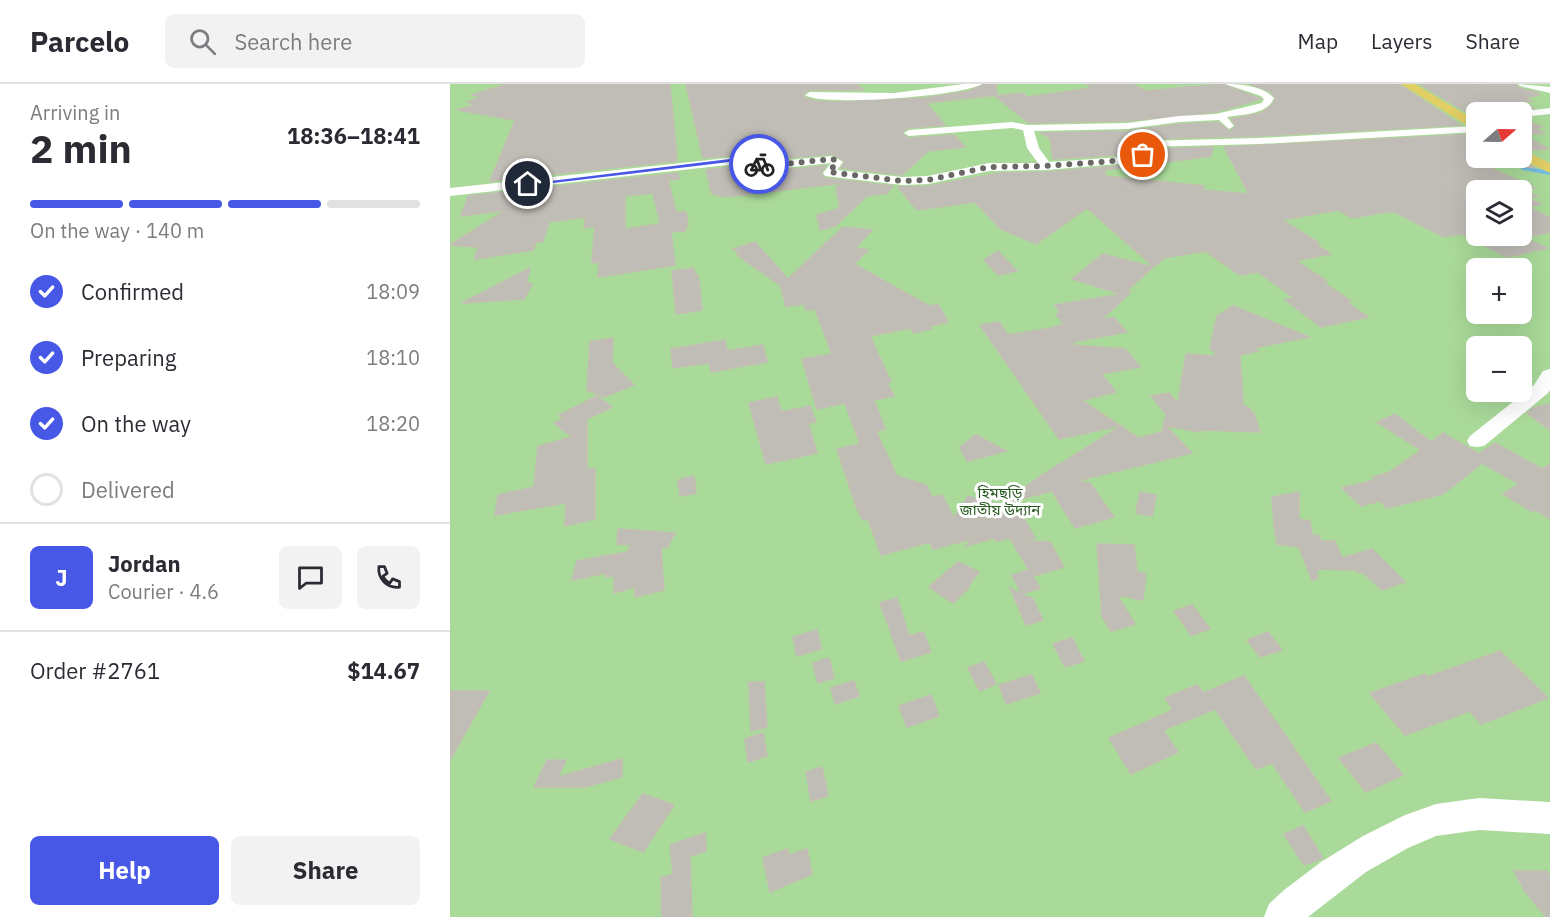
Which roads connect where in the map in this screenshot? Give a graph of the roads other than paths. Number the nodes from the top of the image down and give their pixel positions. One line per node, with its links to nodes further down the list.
1 (977, 84): 6 (street)
2 (1230, 84): 9 (street)
3 (1407, 84): 10 (main road)
4 (1523, 84): 5 (street)
5 (1550, 90)
6 (810, 95)
7 (1550, 111): 8 (street)
8 (1532, 113)
9 (1220, 117): 13 (street); 16 (street)
10 (1462, 118): 11 (street); 12 (main road)
11 (1466, 118)
12 (1466, 121)
13 (1028, 128): 15 (street); 18 (street)
14 (1466, 129): 16 (street)
15 (909, 133)
16 (1244, 140): 18 (street)
17 (1532, 159): 19 (main road)
18 (1046, 166): 20 (street)
19 (1550, 170)
20 (450, 192)
21 (1550, 375): 22 (street)
22 (1477, 441)
23 (1550, 818): 24 (street)
24 (1282, 917)

